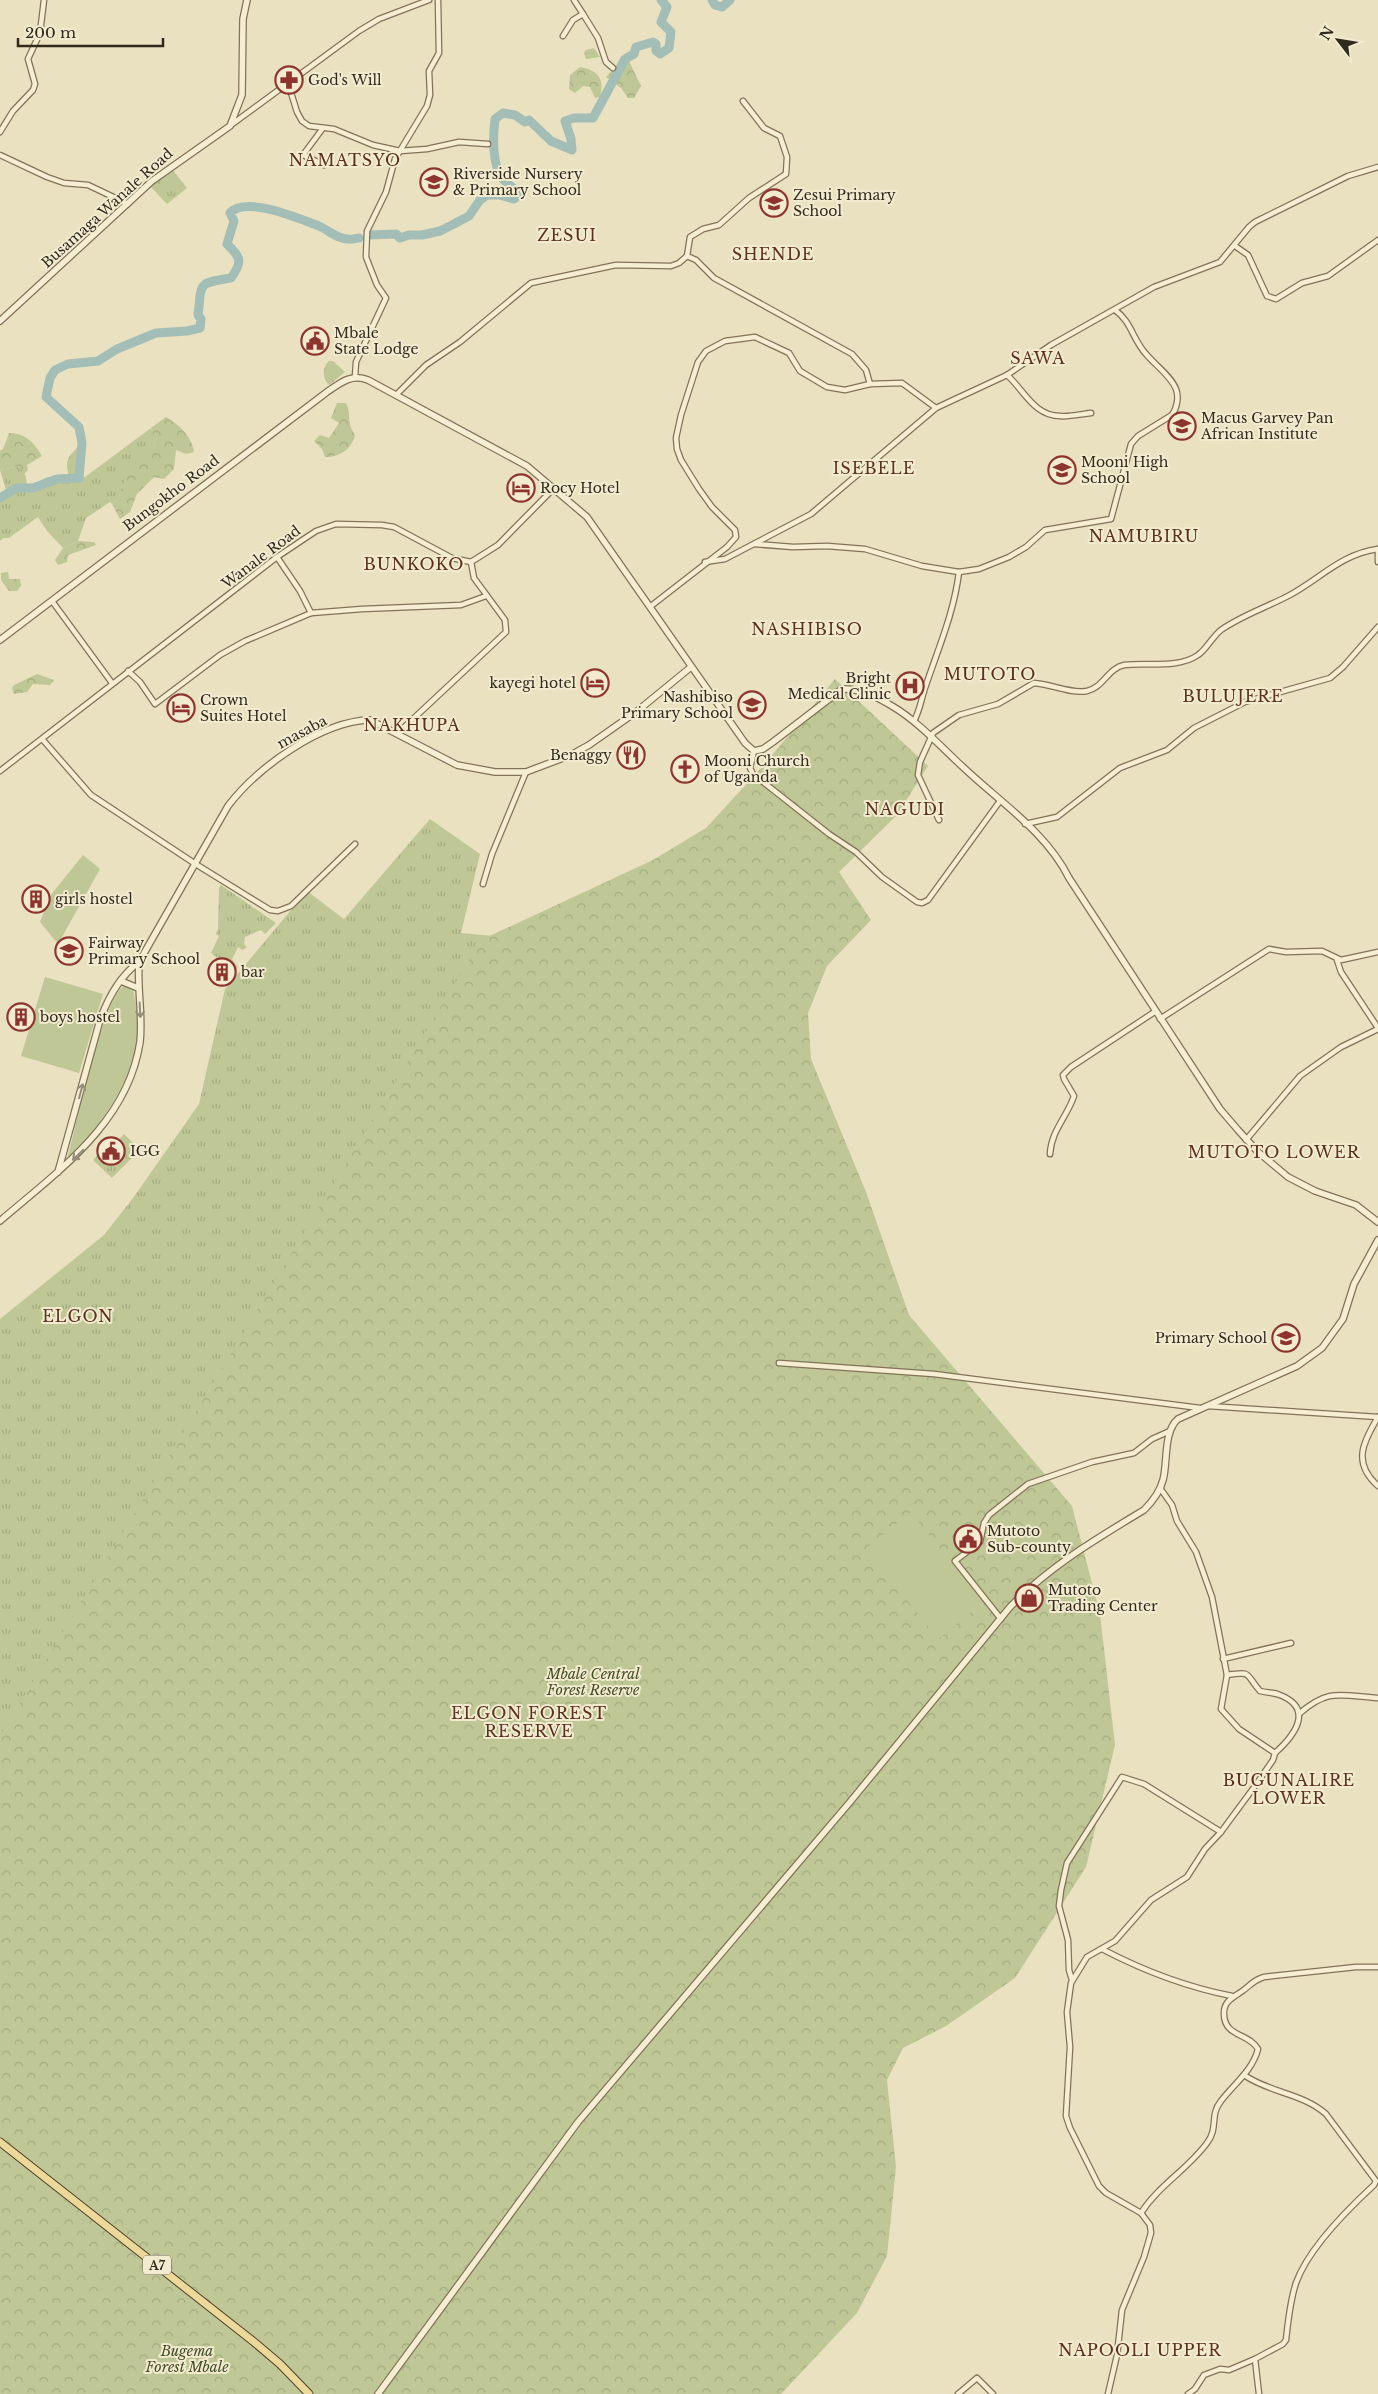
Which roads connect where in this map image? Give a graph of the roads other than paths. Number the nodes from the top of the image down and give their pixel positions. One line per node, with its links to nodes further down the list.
1 (44, 0): 13 (street)
2 (247, 0): 11 (street)
3 (429, 0): 9 (street)
4 (438, 0): 15 (street)
5 (574, 0): 6 (street)
6 (583, 14): 7 (street); 8 (street)
7 (563, 36)
8 (614, 68)
9 (288, 83): 11 (street); 12 (street)
10 (743, 101): 22 (street)
11 (230, 126): 19 (street, Busamaga Wanale Road)
12 (322, 128): 15 (street); 17 (street)
13 (0, 132)
14 (488, 144): 15 (street)
15 (400, 151): 26 (street)
16 (0, 155): 19 (street)
17 (324, 165)
18 (1378, 167): 21 (street)
19 (129, 204): 24 (street, Busamaga Wanale Road)
20 (1378, 240): 21 (street)
21 (1235, 246): 23 (street)
22 (687, 256): 27 (street); 28 (street)
23 (1115, 310): 25 (street); 38 (street)
24 (0, 321)
25 (1007, 375): 29 (street); 30 (street)
26 (358, 377): 28 (street); 40 (street, Bungokho Road)
27 (870, 384): 29 (street); 36 (street)
28 (396, 395): 31 (street)
29 (936, 408): 32 (street)
30 (1091, 413)
31 (555, 488): 35 (street); 41 (street)
32 (752, 544): 36 (street); 38 (street)
33 (1378, 549): 37 (street); 50 (street)
34 (277, 558): 35 (street, Wanale Road); 42 (street); 46 (street, Wanale Road)
35 (471, 562): 39 (street)
36 (705, 562): 41 (street)
37 (1378, 562)
38 (960, 572): 48 (street)
39 (486, 596): 42 (street); 49 (street)
40 (52, 601): 44 (street, Bungokho Road); 47 (street)
41 (651, 606): 45 (street)
42 (311, 613): 46 (street)
43 (1378, 627): 57 (street)
44 (0, 640)
45 (691, 667): 52 (street); 54 (street, masaba)
46 (128, 672): 47 (street, Wanale Road)
47 (112, 683): 51 (street, Wanale Road)
48 (914, 721): 50 (street); 52 (street)
49 (398, 733): 54 (street, masaba); 59 (street, masaba)
50 (931, 737): 55 (street); 56 (street)
51 (43, 740): 53 (street, Wanale Road); 59 (street)
52 (754, 751): 55 (street)
53 (0, 771)
54 (526, 772): 60 (street)
55 (1000, 801): 57 (street)
56 (938, 820)
57 (1025, 824): 66 (street)
58 (355, 844): 59 (street)
59 (194, 863): 63 (street, masaba)
60 (483, 884)
61 (1378, 952): 62 (street)
62 (1337, 960): 67 (street); 68 (street)
63 (139, 962): 64 (street); 65 (street)
64 (121, 981): 65 (street); 71 (street, one-way to 64)
65 (138, 988): 71 (street, one-way to 71)
66 (1156, 1012): 67 (street); 70 (street)
67 (1160, 1019): 69 (street)
68 (1378, 1028): 69 (street)
69 (1246, 1140): 73 (street)
70 (1050, 1154)
71 (58, 1172): 72 (street)
72 (0, 1221)
73 (1378, 1222)
74 (1378, 1240): 76 (street)
75 (779, 1363): 77 (street)
76 (1207, 1406): 77 (street); 78 (street)
77 (1200, 1408): 79 (street)
78 (1378, 1417): 80 (street)
79 (1172, 1431): 81 (street); 82 (street)
80 (1378, 1486)
81 (1160, 1488): 82 (street); 84 (street)
82 (1000, 1619): 100 (street)
83 (1292, 1643): 84 (street)
84 (1223, 1659): 85 (street)
85 (1227, 1675): 87 (street); 88 (street)
86 (1378, 1698): 87 (street)
87 (1299, 1714): 88 (street)
88 (1275, 1753): 89 (street)
89 (1221, 1832): 90 (street); 92 (street)
90 (1102, 1949): 92 (street); 93 (street)
91 (1378, 1967): 93 (street)
92 (1072, 1981): 97 (street)
93 (1232, 1996): 94 (street)
94 (1244, 2075): 96 (street); 97 (street)
95 (0, 2142): 99 (main road, A7)
96 (1377, 2181): 98 (street)
97 (1142, 2213): 103 (street)
98 (1256, 2359): 104 (street); 105 (street)
99 (309, 2394)
100 (378, 2394)
101 (958, 2394): 102 (street)
102 (993, 2394)
103 (1108, 2394)
104 (1188, 2394)
105 (1259, 2394)

